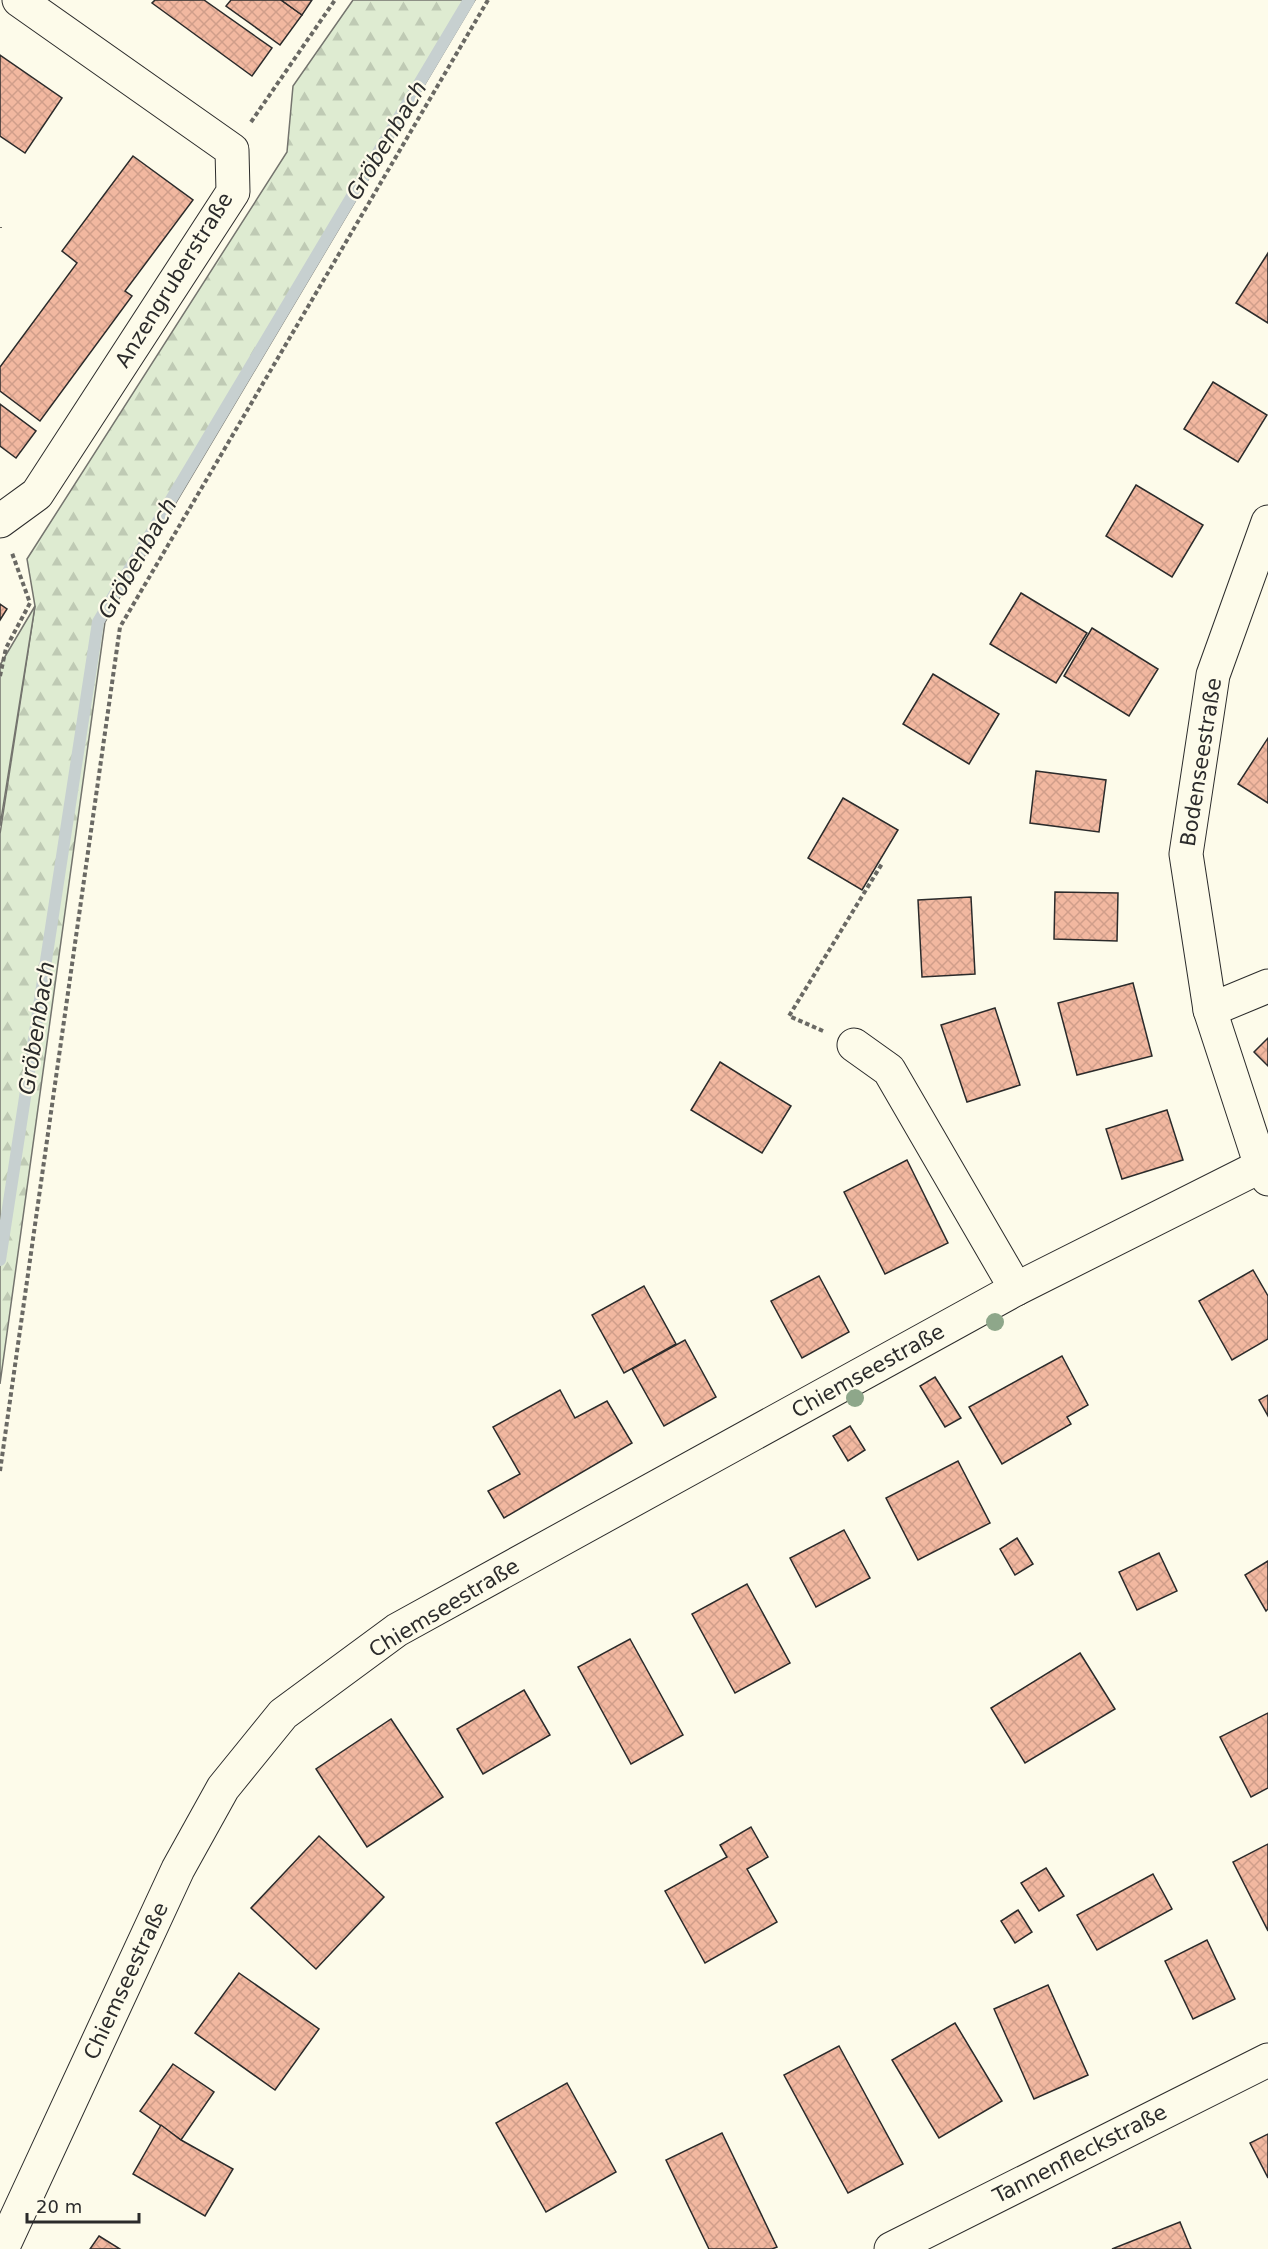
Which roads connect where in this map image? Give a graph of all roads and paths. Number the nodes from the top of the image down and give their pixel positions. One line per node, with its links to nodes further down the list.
1 (19, 0): 4 (street)
2 (335, 0): 4 (path)
3 (488, 0): 16 (path)
4 (232, 150): 5 (street, Anzengruberstraße)
5 (0, 521): 7 (path)
6 (1268, 522): 12 (street, Bodenseestraße)
7 (6, 648): 8 (path); 9 (path)
8 (0, 656)
9 (0, 676)
10 (883, 862): 13 (path)
11 (1268, 986): 12 (street)
12 (1210, 1010): 14 (street, Bodenseestraße)
13 (854, 1045): 15 (street)
14 (1264, 1172): 15 (street, Chiemseestraße)
15 (1016, 1289): 18 (street, Chiemseestraße)
16 (0, 1471)
17 (1268, 2060): 19 (street, Tannenfleckstraße)
18 (2, 2249)
19 (891, 2249)

